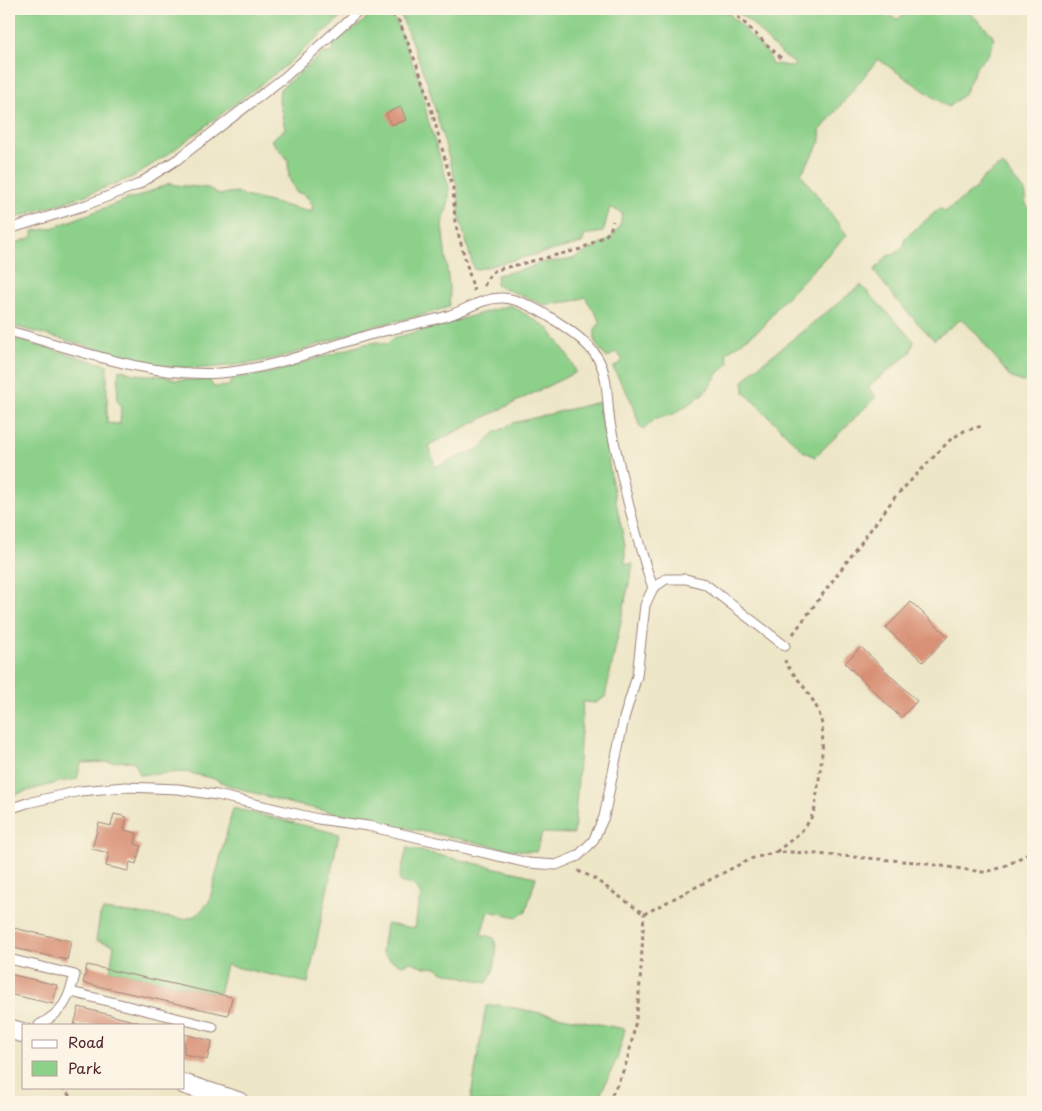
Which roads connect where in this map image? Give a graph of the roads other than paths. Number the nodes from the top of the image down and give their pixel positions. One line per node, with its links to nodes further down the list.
1 (360, 9): 2 (lane)
2 (9, 229)
3 (9, 330): 4 (lane)
4 (652, 588): 5 (lane); 6 (lane)
5 (785, 646)
6 (9, 809)
7 (9, 959): 8 (lane)
8 (71, 992): 9 (lane); 10 (lane)
9 (36, 1024)
10 (213, 1027)
11 (185, 1084): 12 (street)
12 (239, 1102)

